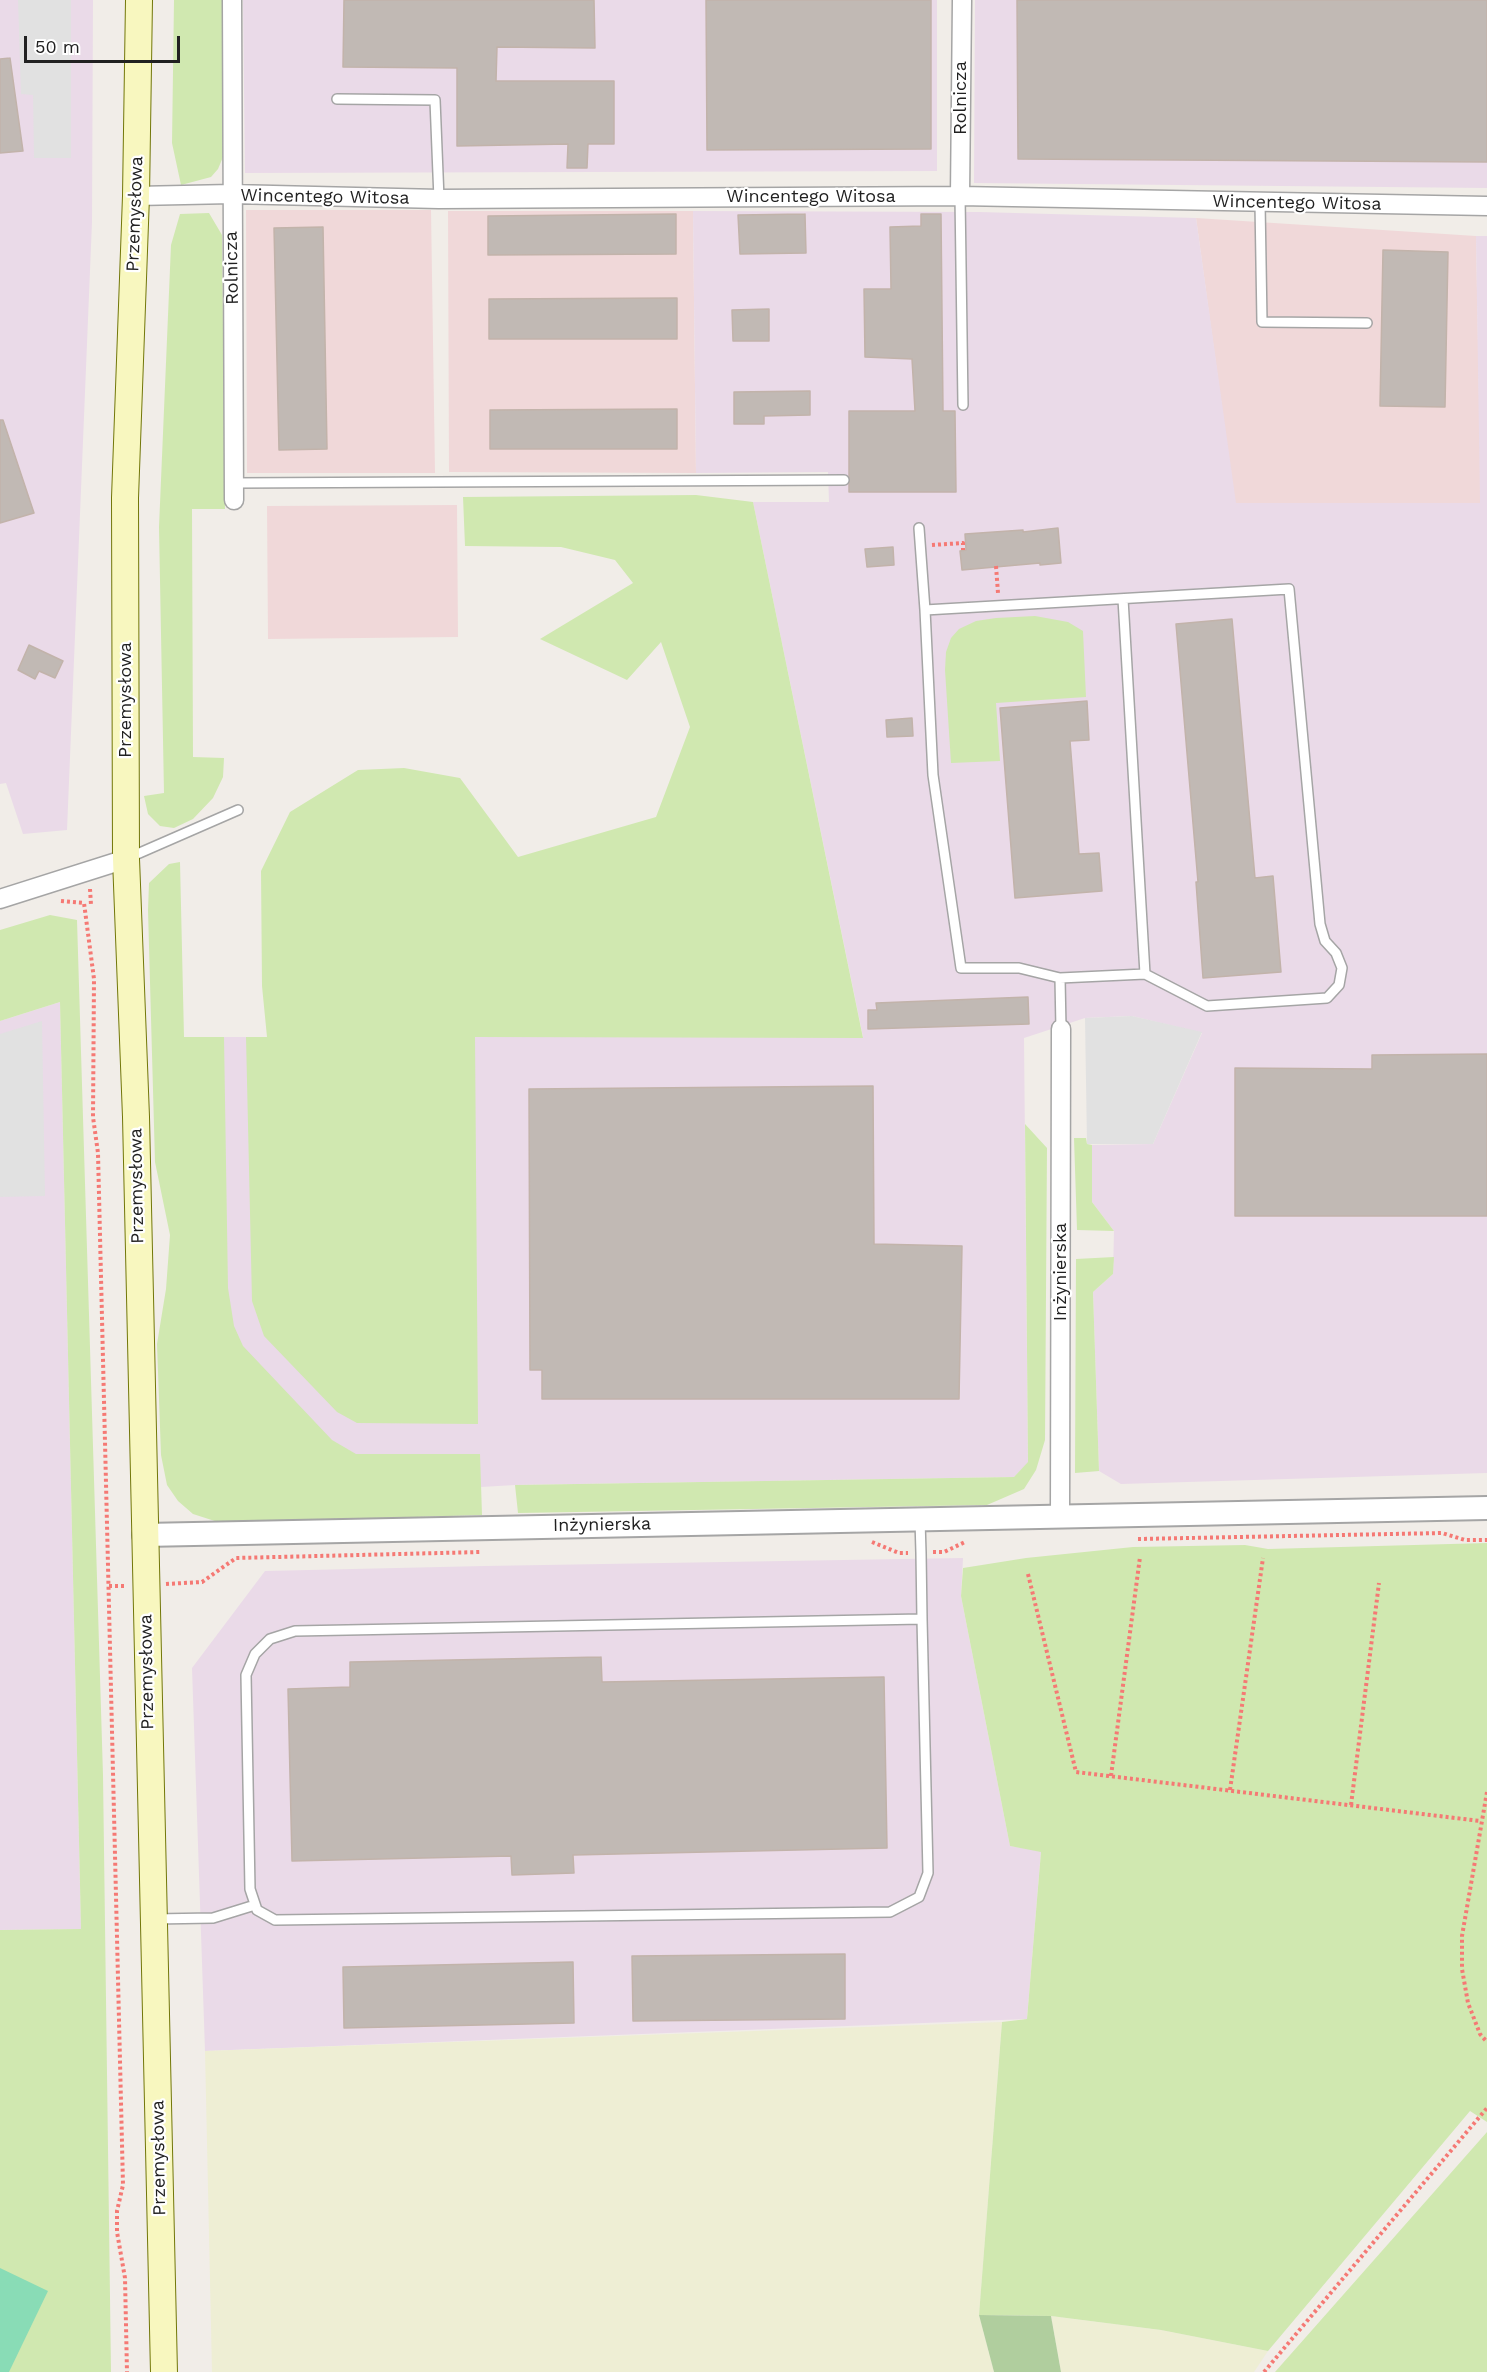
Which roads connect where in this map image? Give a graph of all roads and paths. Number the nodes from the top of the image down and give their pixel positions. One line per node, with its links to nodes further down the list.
1 (139, 0): 6 (main road, Przemysłowa)
2 (232, 0): 5 (street, Rolnicza)
3 (962, 0): 7 (street, Rolnicza)
4 (337, 99): 8 (lane)
5 (232, 194): 6 (street, Wincentego Witosa); 8 (street, Wincentego Witosa); 14 (street, Rolnicza)
6 (136, 196): 23 (main road, Przemysłowa)
7 (960, 196): 8 (street, Wincentego Witosa); 9 (street, Wincentego Witosa); 12 (lane)
8 (439, 199)
9 (1260, 203): 10 (street, Wincentego Witosa); 11 (lane)
10 (1487, 206)
11 (1367, 323)
12 (963, 405)
13 (844, 480): 14 (lane)
14 (234, 491)
15 (919, 528): 16 (lane)
16 (920, 545): 17 (path); 21 (lane)
17 (963, 550)
18 (996, 566): 19 (path)
19 (999, 597)
20 (1122, 599): 21 (lane); 26 (lane); 26 (lane)
21 (925, 610): 27 (lane)
22 (238, 810): 23 (lane)
23 (126, 859): 24 (street); 32 (main road, Przemysłowa)
24 (0, 899)
25 (84, 903): 44 (path)
26 (1145, 974): 27 (lane)
27 (1060, 978): 28 (lane)
28 (1061, 1029): 30 (street, Inżynierska)
29 (1487, 1508): 30 (street, Inżynierska)
30 (1060, 1516): 31 (street, Inżynierska)
31 (920, 1520): 32 (street, Inżynierska); 38 (lane)
32 (144, 1535): 43 (main road, Przemysłowa)
33 (1131, 1539): 34 (path)
34 (1487, 1540)
35 (861, 1542): 38 (path)
36 (975, 1542): 38 (path)
37 (484, 1552): 43 (path)
38 (921, 1553): 45 (lane)
39 (1140, 1557): 46 (path)
40 (1263, 1558): 47 (path)
41 (1028, 1574): 46 (path)
42 (1379, 1583): 49 (path)
43 (145, 1585): 44 (path); 52 (main road, Przemysłowa)
44 (109, 1586): 55 (path)
45 (922, 1619): 51 (lane); 51 (lane)
46 (1111, 1776): 47 (path)
47 (1230, 1790): 49 (path)
48 (1487, 1792): 50 (path)
49 (1351, 1805): 50 (path)
50 (1480, 1821): 53 (path)
51 (255, 1905): 52 (lane)
52 (153, 1919): 56 (main road, Przemysłowa)
53 (1487, 2042)
54 (1487, 2108): 57 (path)
55 (127, 2372)
56 (164, 2372)
57 (1264, 2372)

